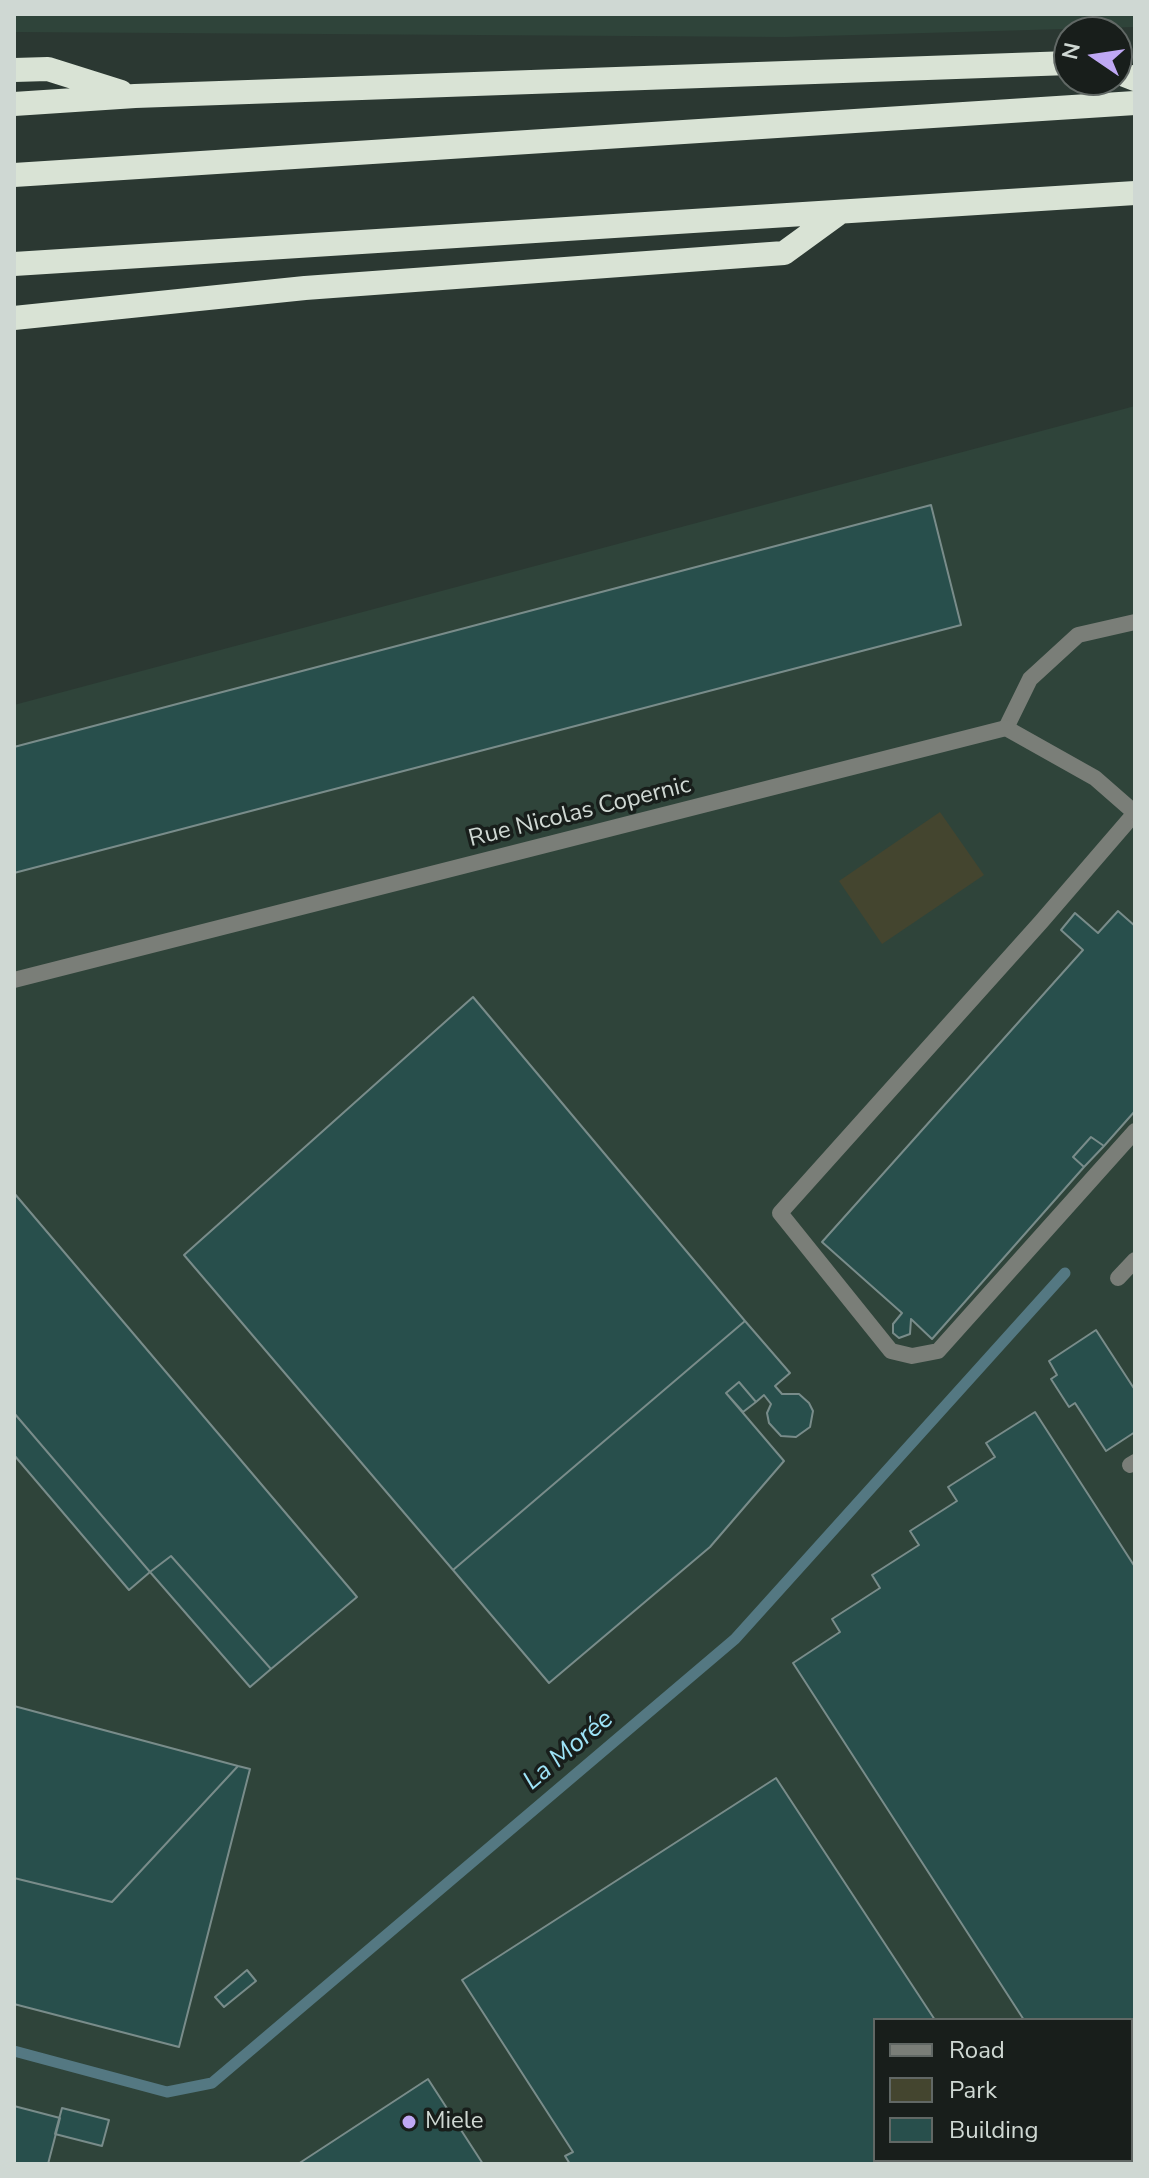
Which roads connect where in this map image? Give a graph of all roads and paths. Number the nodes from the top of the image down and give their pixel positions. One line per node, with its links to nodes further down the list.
1 (1053, 64): 3 (highway)
2 (14, 70): 3 (highway)
3 (135, 96): 5 (highway)
4 (1135, 103): 6 (highway)
5 (14, 104)
6 (14, 175)
7 (1135, 193): 8 (highway)
8 (839, 213): 9 (highway); 10 (highway)
9 (14, 264)
10 (14, 318)
11 (1135, 622): 12 (street)
12 (1006, 728): 13 (street); 14 (street, Rue Nicolas Copernic)
13 (1135, 813): 15 (street)
14 (14, 980)
15 (1135, 1131)
16 (1135, 1260): 17 (street)
17 (1118, 1278)

